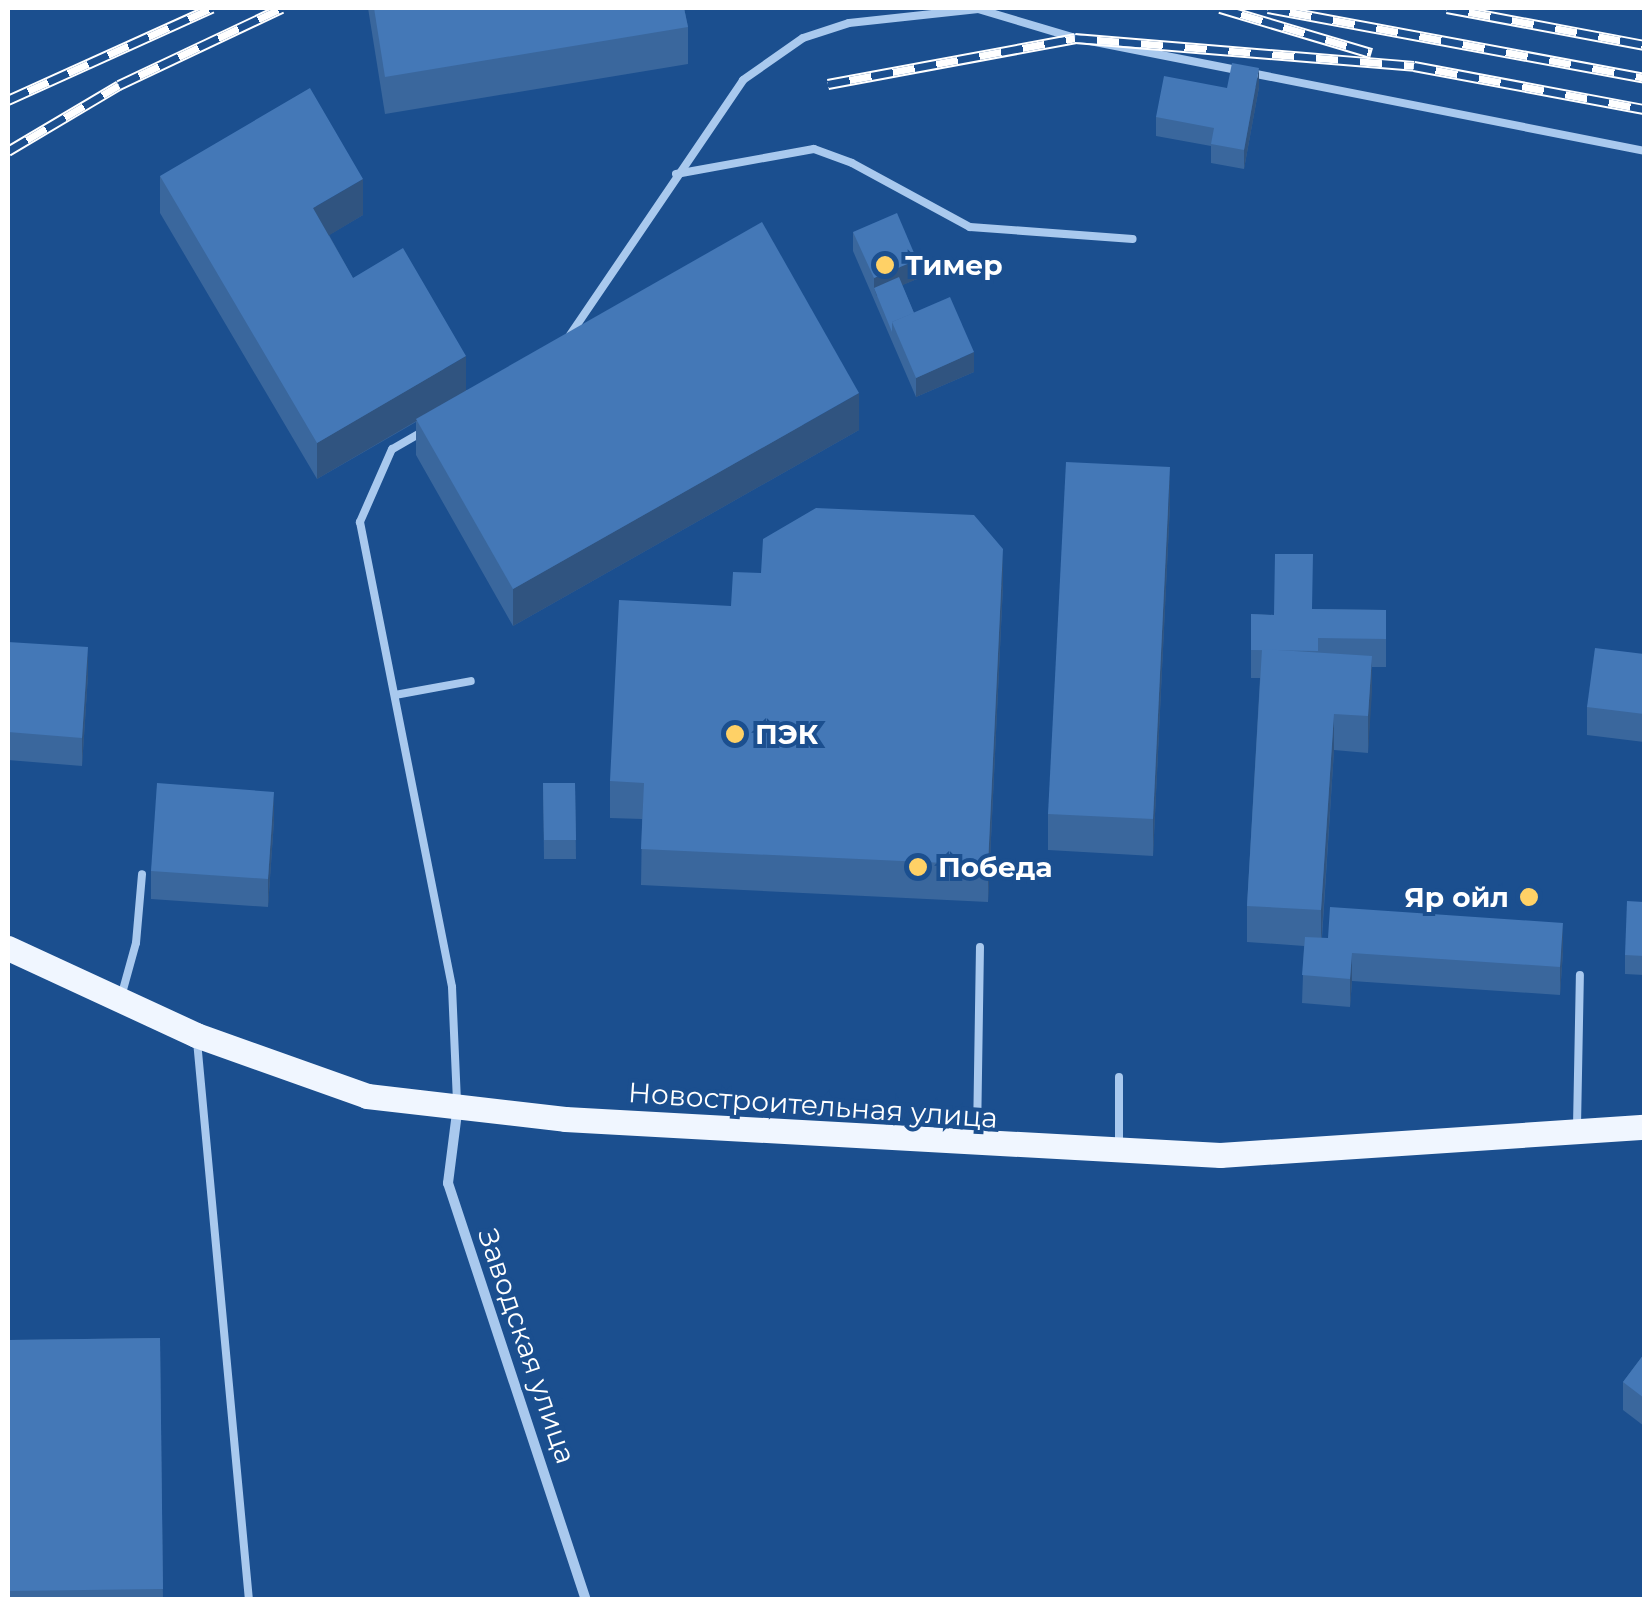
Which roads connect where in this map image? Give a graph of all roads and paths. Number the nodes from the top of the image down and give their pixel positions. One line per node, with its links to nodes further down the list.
1 (1644, 151): 2 (lane)
2 (676, 174): 3 (lane); 4 (lane)
3 (1133, 239)
4 (560, 351)
5 (425, 430): 7 (lane)
6 (471, 681): 7 (lane)
7 (395, 695): 15 (lane)
8 (142, 874): 12 (lane)
9 (980, 947): 18 (lane)
10 (8, 948): 12 (main road, Новостроительная улица)
11 (1580, 975): 17 (lane)
12 (120, 1001): 13 (main road, Новостроительная улица)
13 (196, 1035): 15 (main road, Новостроительная улица); 20 (lane)
14 (1120, 1077): 19 (lane)
15 (458, 1104): 18 (main road, Новостроительная улица); 21 (street, Заводская улица)
16 (1644, 1127): 17 (main road, Новостроительная улица)
17 (1576, 1132): 19 (main road, Новостроительная улица)
18 (977, 1146): 19 (main road, Новостроительная улица)
19 (1120, 1151)
20 (249, 1600)
21 (586, 1600)

